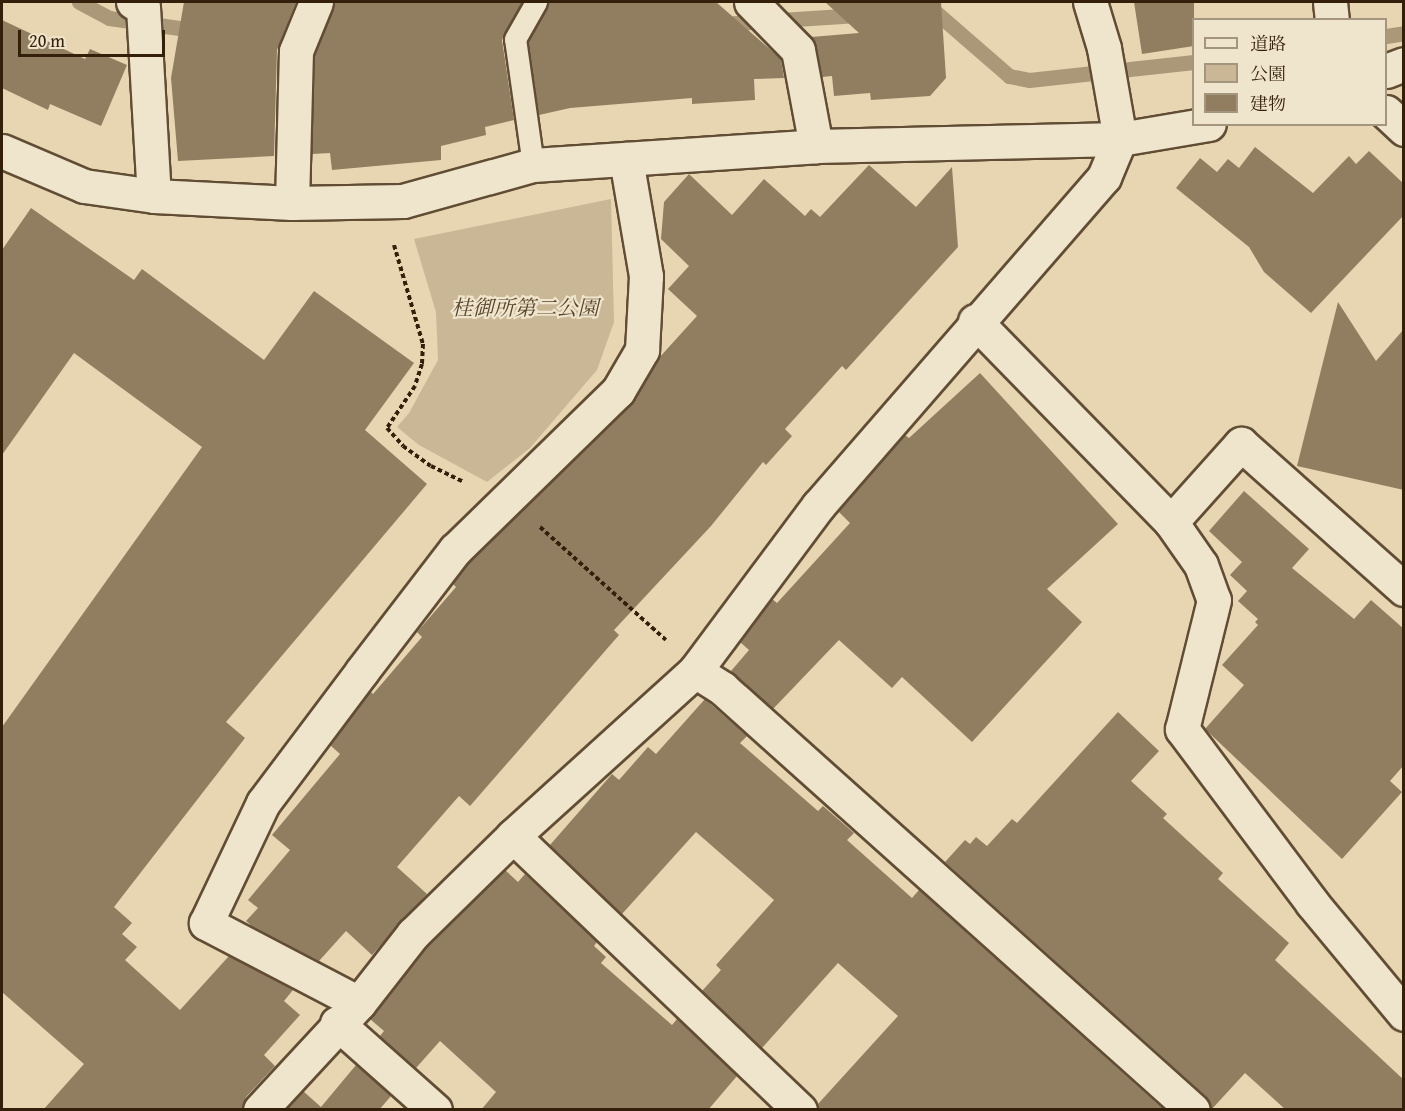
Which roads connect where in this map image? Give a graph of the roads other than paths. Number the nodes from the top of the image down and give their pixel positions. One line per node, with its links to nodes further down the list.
1 (133, 2): 18 (street)
2 (316, 2): 19 (street)
3 (536, 2): 17 (lane)
4 (751, 2): 14 (street)
5 (1090, 2): 13 (street)
6 (1330, 2): 7 (street)
7 (1332, 18)
8 (1404, 64): 9 (street)
9 (1387, 71)
10 (1387, 113): 12 (street)
11 (1197, 126): 13 (street)
12 (1404, 129)
13 (1120, 139): 14 (street); 20 (street)
14 (816, 146): 16 (street)
15 (2, 151): 18 (street)
16 (626, 159): 17 (street); 25 (street)
17 (533, 165): 19 (street)
18 (154, 196): 19 (street)
19 (292, 203)
20 (975, 321): 21 (street); 23 (street)
21 (1171, 522): 22 (street); 26 (street)
22 (1404, 590)
23 (695, 671): 24 (street); 30 (street)
24 (513, 836): 25 (street); 29 (street)
25 (348, 1013): 27 (street); 28 (street)
26 (1404, 1014)
27 (260, 1110)
28 (435, 1110)
29 (800, 1110)
30 (1193, 1110)

